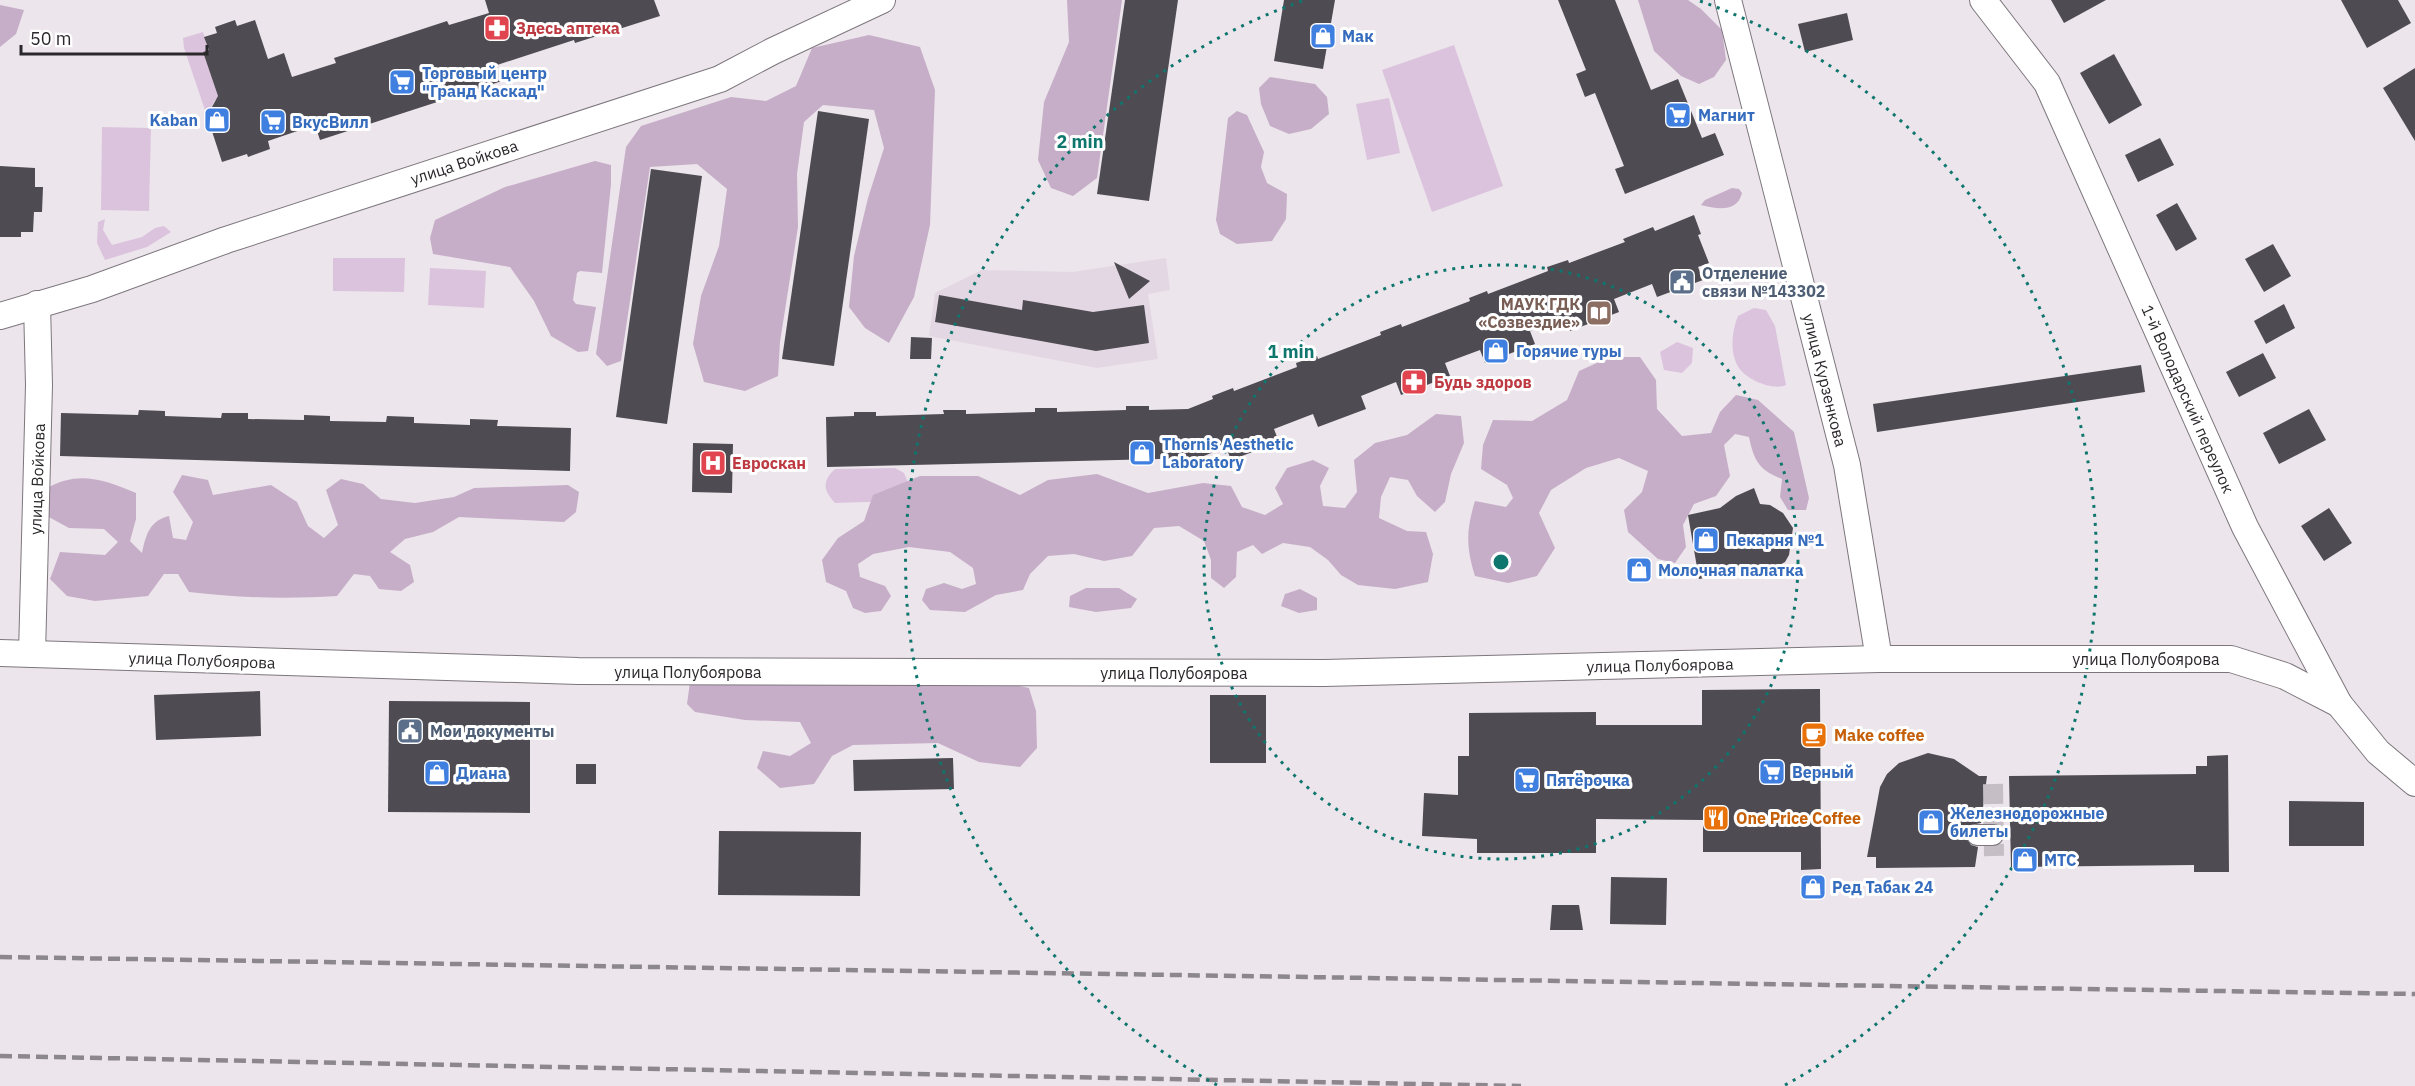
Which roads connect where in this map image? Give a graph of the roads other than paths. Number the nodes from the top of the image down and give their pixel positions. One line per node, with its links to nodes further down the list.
1 (882, 0): 4 (street, улица Войкова)
2 (1728, 0): 8 (street, улица Курзенкова)
3 (1983, 0): 9 (street, 1-й Володарский переулок)
4 (37, 304): 5 (street, улица Войкова); 7 (street, улица Войкова)
5 (0, 316)
6 (0, 653): 7 (street, улица Полубоярова)
7 (32, 654): 8 (street, улица Полубоярова)
8 (1879, 659): 9 (street, улица Полубоярова)
9 (2339, 705): 10 (street, 1-й Володарский переулок)
10 (2415, 783)

